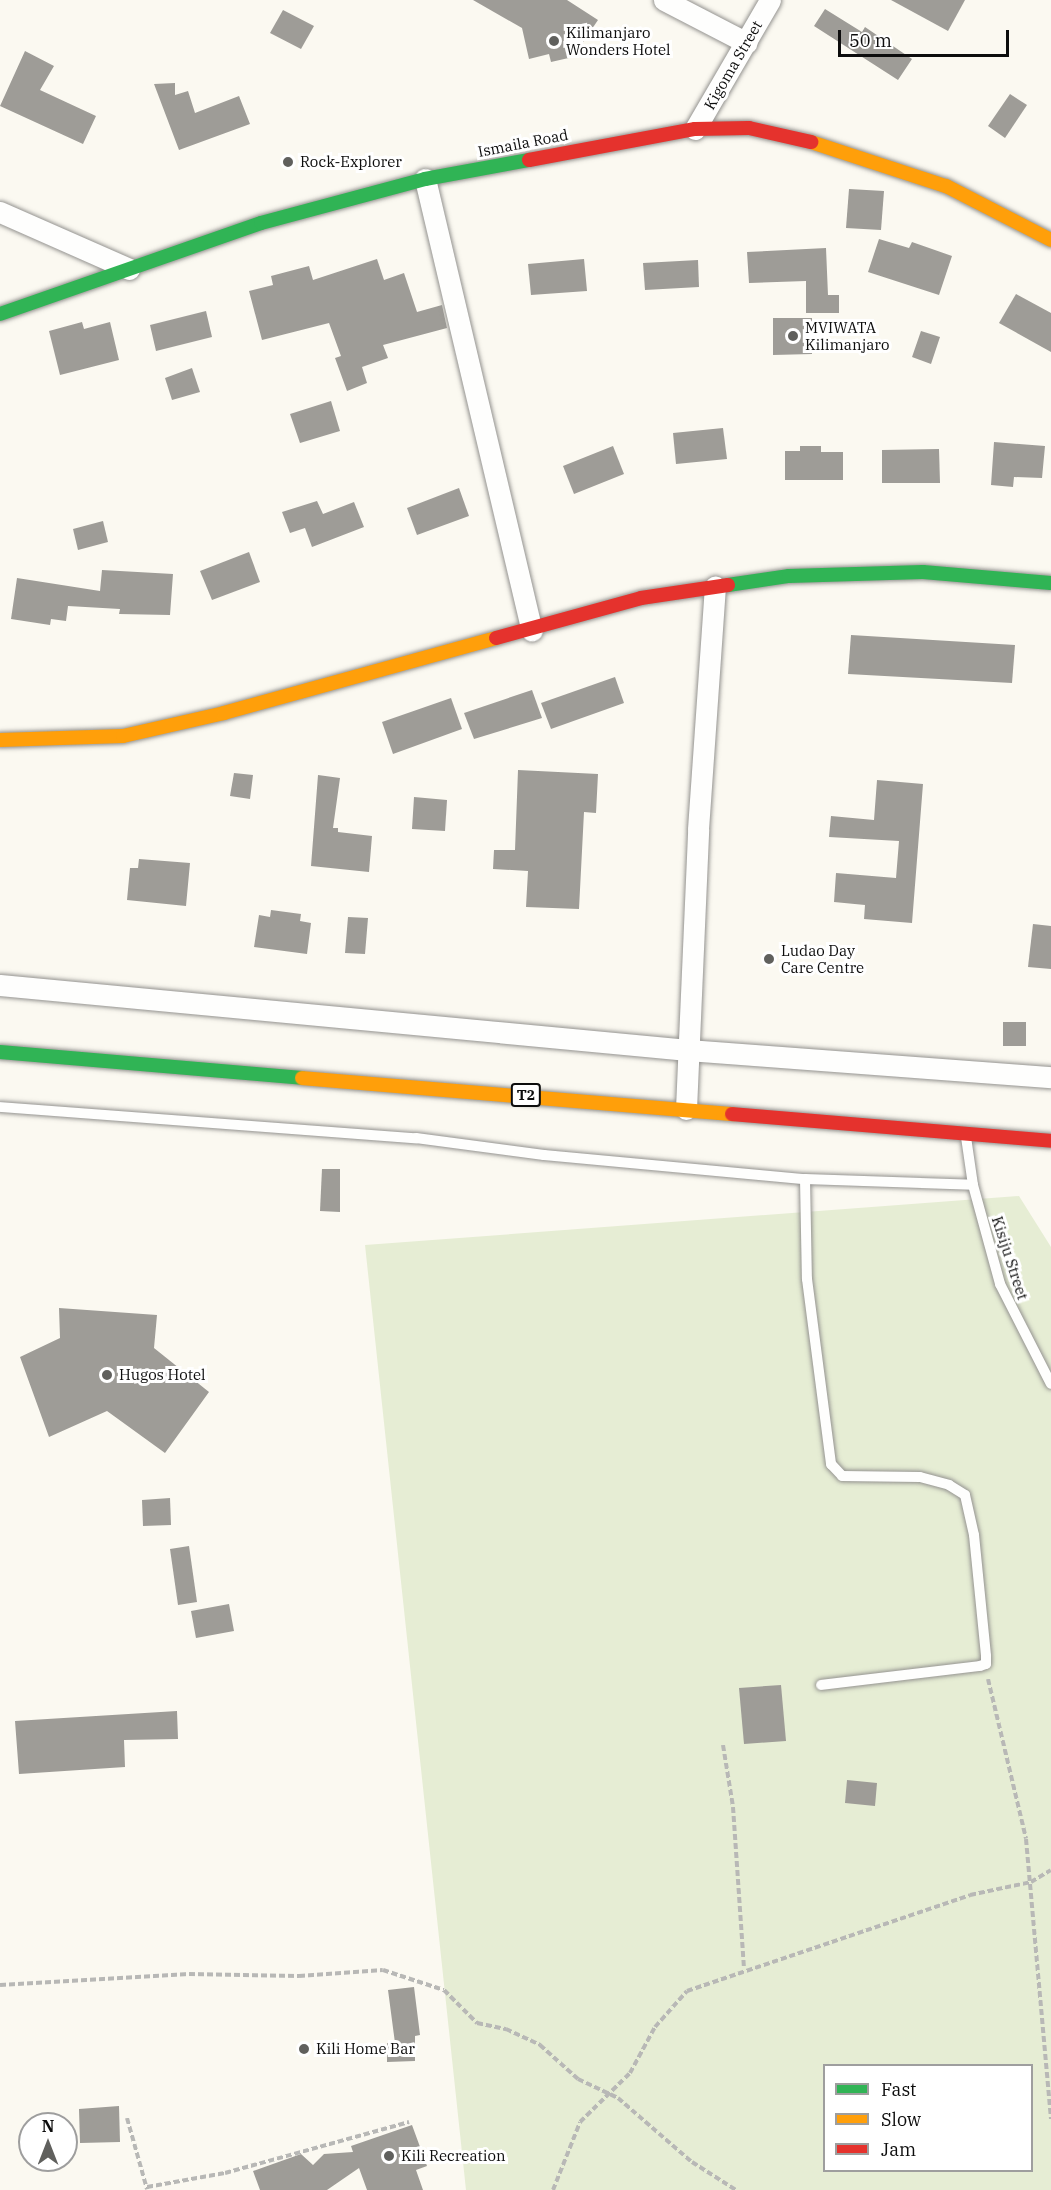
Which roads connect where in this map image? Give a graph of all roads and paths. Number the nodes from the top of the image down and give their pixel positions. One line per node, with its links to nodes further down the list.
1 (664, 0): 3 (street)
2 (770, 0): 3 (street, Kigoma Street)
3 (747, 43): 4 (street, Kigoma Street)
4 (695, 129): 5 (main road, Ismaila Road); 7 (main road, Ismaila Road)
5 (425, 179): 8 (main road, Ismaila Road); 12 (street)
6 (0, 212): 8 (street)
7 (1051, 240)
8 (129, 269): 9 (main road, Ismaila Road)
9 (0, 314)
10 (1051, 583): 11 (main road)
11 (715, 586): 12 (main road); 15 (street)
12 (532, 630): 13 (main road)
13 (0, 740)
14 (0, 985): 15 (street)
15 (688, 1050): 17 (street); 19 (street)
16 (0, 1052): 19 (main road, T2)
17 (1051, 1077)
18 (0, 1107): 22 (lane)
19 (686, 1109): 20 (main road, T2)
20 (965, 1133): 21 (main road, T2); 23 (lane, Kisiju Street)
21 (1051, 1141)
22 (805, 1179): 23 (lane); 25 (lane)
23 (973, 1185): 24 (lane, Kisiju Street)
24 (1051, 1384)
25 (986, 1664): 26 (lane); 29 (path)
26 (821, 1685)
27 (723, 1745): 30 (path)
28 (1051, 1870): 29 (path)
29 (1030, 1882): 30 (path); 34 (path)
30 (744, 1969): 32 (path)
31 (0, 1985): 32 (path)
32 (609, 2093): 37 (path); 38 (path)
33 (127, 2118): 36 (path)
34 (1051, 2119)
35 (409, 2122): 36 (path)
36 (147, 2189)
37 (553, 2190)
38 (736, 2190)

